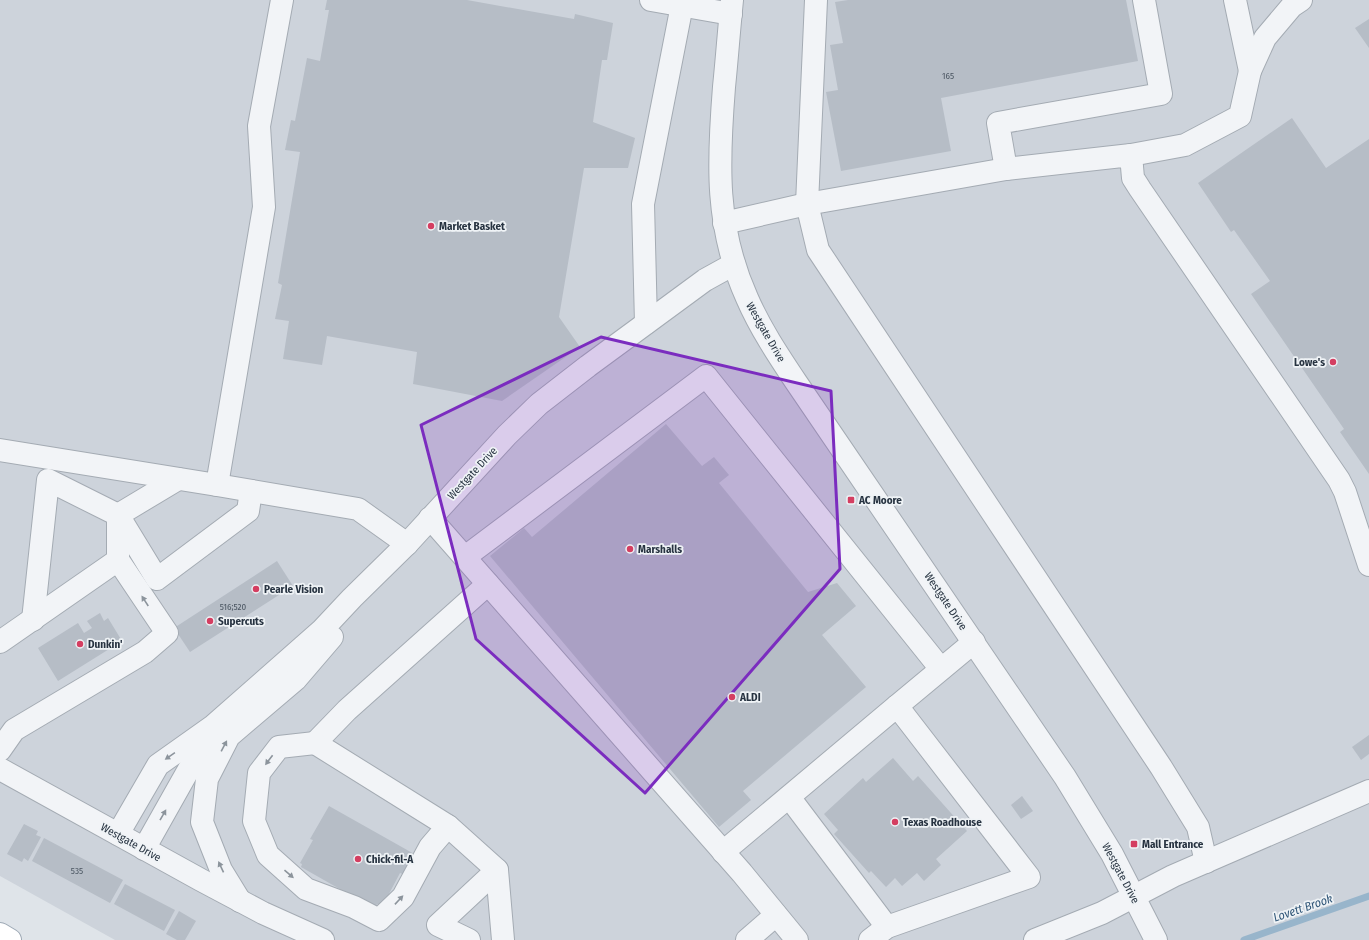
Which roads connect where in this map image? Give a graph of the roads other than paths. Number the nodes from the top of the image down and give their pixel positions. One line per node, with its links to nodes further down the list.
1 (282, 0): 19 (street)
2 (816, 0): 11 (street)
3 (1144, 0): 10 (street)
4 (1235, 0): 8 (street)
5 (1302, 0): 8 (street)
6 (667, 2): 7 (street); 14 (street)
7 (732, 7): 12 (street, Westgate Drive)
8 (1250, 71): 9 (street)
9 (1131, 156): 10 (street); 26 (street)
10 (1006, 169): 11 (street)
11 (808, 204): 12 (street); 44 (street)
12 (724, 223): 13 (street, Westgate Drive)
13 (734, 264): 14 (street, Westgate Drive); 31 (street, Westgate Drive)
14 (646, 323): 22 (street, Westgate Drive)
15 (0, 450): 16 (street)
16 (51, 458): 17 (street); 18 (street)
17 (178, 479): 19 (street); 21 (street)
18 (48, 480): 21 (street); 29 (street)
19 (217, 485): 20 (street)
20 (251, 491): 21 (street); 23 (street)
21 (118, 515): 25 (street)
22 (430, 518): 23 (street, Westgate Drive); 24 (street)
23 (407, 544): 28 (street, Westgate Drive)
24 (465, 557): 27 (street); 32 (street)
25 (118, 560): 29 (street); 36 (street, one-way to 25)
26 (1369, 565)
27 (488, 584): 35 (street); 43 (street)
28 (361, 589): 34 (street); 47 (street, one-way to 28)
29 (33, 620): 30 (street)
30 (0, 642)
31 (974, 642): 32 (street); 46 (street, Westgate Drive)
32 (941, 669): 33 (street)
33 (897, 706): 39 (street); 50 (street)
34 (213, 726): 41 (street, one-way to 41); 42 (street, one-way to 34)
35 (315, 743): 40 (street); 40 (street, one-way to 40)
36 (0, 750)
37 (0, 769): 41 (street, Westgate Drive)
38 (1369, 791): 44 (street)
39 (789, 798): 43 (street); 50 (street)
40 (448, 826): 45 (street)
41 (118, 834): 42 (street, Westgate Drive)
42 (144, 849): 47 (street, Westgate Drive)
43 (723, 852): 49 (street)
44 (1206, 862): 46 (street)
45 (497, 870): 55 (street); 56 (street)
46 (1134, 897): 60 (street); 61 (street, Westgate Drive)
47 (240, 901): 48 (street, Westgate Drive)
48 (263, 913): 53 (street, Westgate Drive); 54 (street, Westgate Drive)
49 (776, 915): 57 (street); 58 (street)
50 (887, 926): 59 (street)
51 (0, 934): 52 (main road)
52 (10, 940)
53 (305, 940)
54 (323, 940)
55 (469, 940)
56 (503, 940)
57 (747, 940)
58 (797, 940)
59 (870, 940)
60 (1035, 940)
61 (1156, 940)

